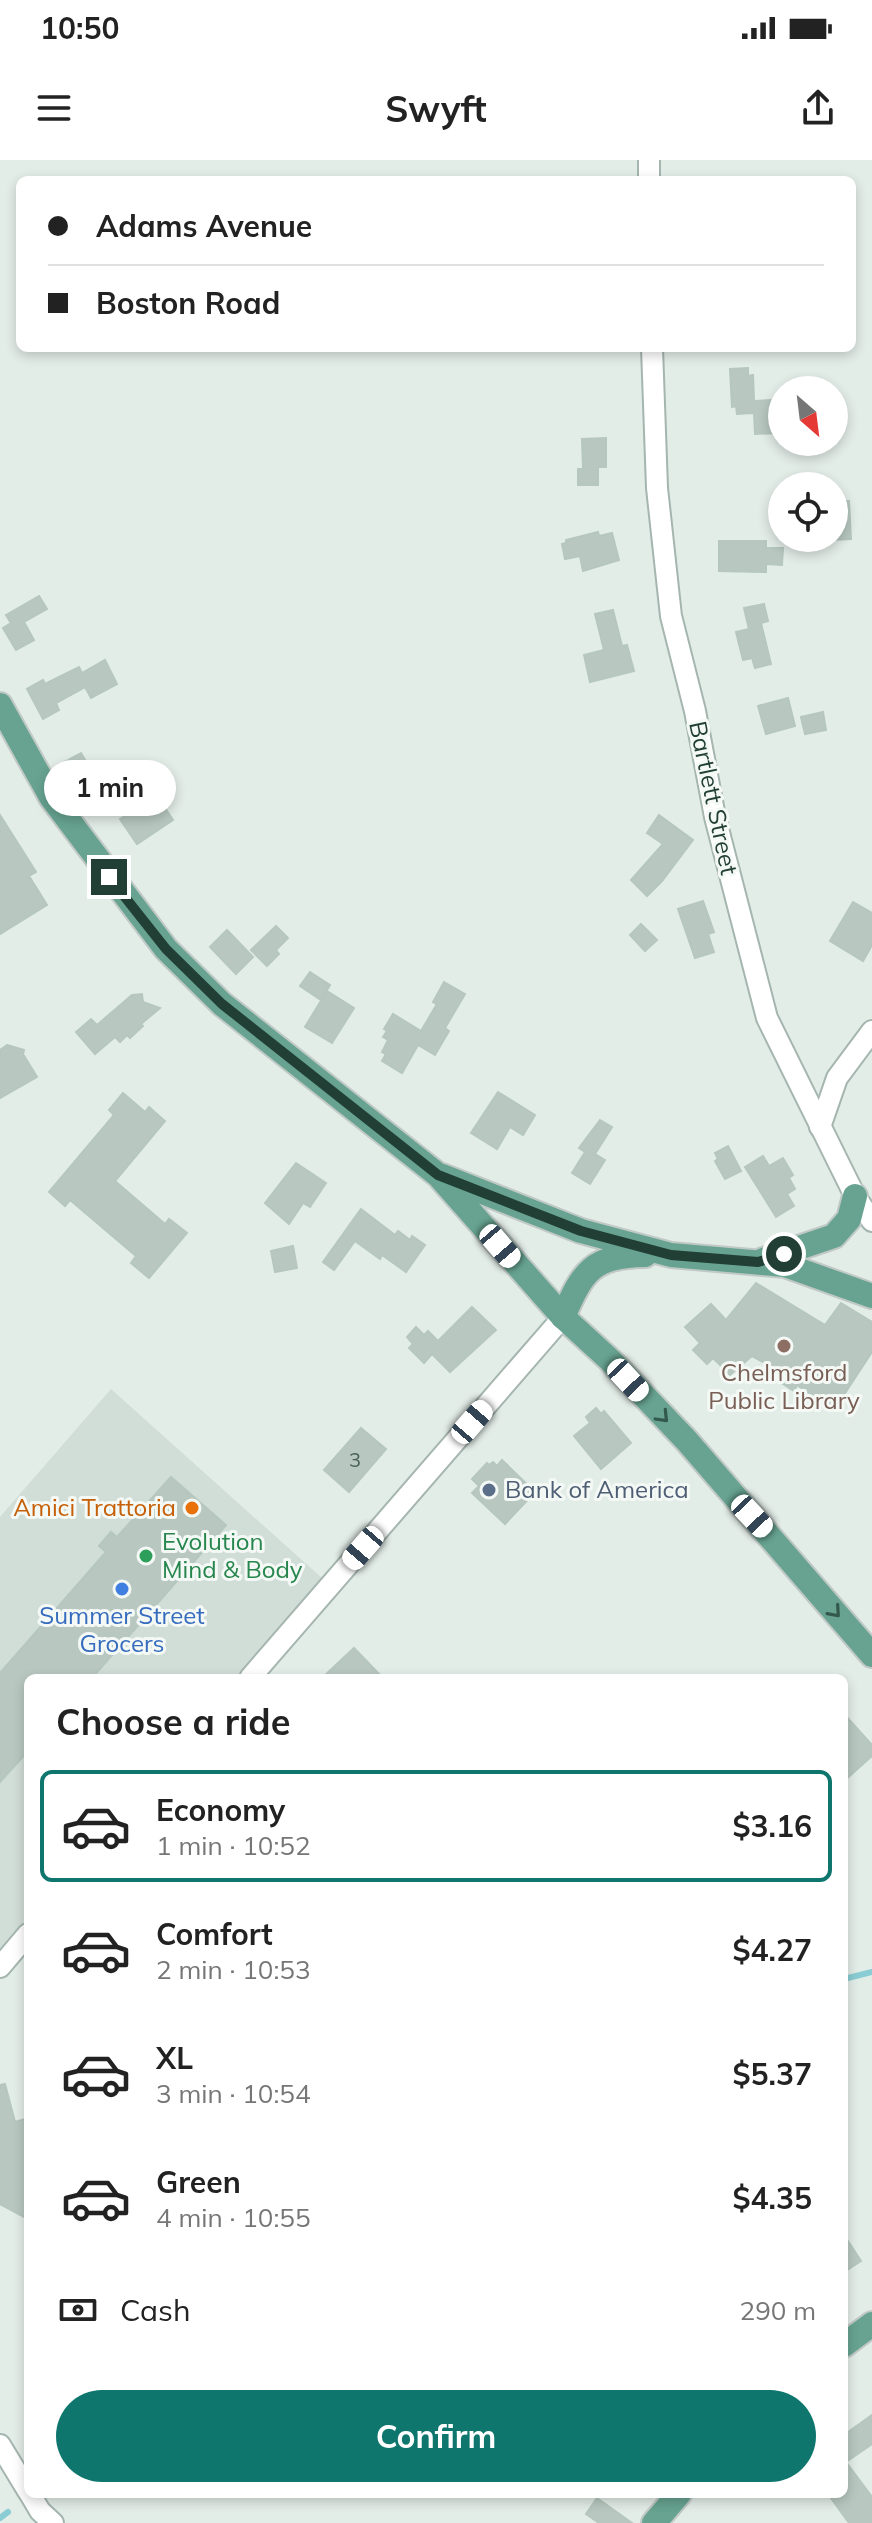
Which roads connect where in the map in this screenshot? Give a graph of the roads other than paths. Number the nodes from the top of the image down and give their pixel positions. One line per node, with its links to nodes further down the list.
1 (652, 352): 4 (street, Bartlett Street)
2 (0, 705): 5 (main road)
3 (872, 1031): 4 (street)
4 (820, 1127): 6 (street, Bartlett Street)
5 (438, 1175): 8 (main road); 12 (main road)
6 (855, 1196): 7 (street, Bartlett Street); 9 (main road)
7 (872, 1221)
8 (671, 1255): 9 (main road); 10 (main road)
9 (758, 1262): 11 (main road)
10 (587, 1271): 12 (main road); 13 (main road)
11 (872, 1296)
12 (563, 1317): 13 (main road); 15 (street)
13 (610, 1360): 14 (main road, one-way to 14)
14 (872, 1655)
15 (253, 1674)
16 (24, 1939): 17 (street)
17 (0, 1967)
18 (872, 2324): 19 (main road)
19 (848, 2342)
20 (0, 2445): 21 (street)
21 (24, 2484)
22 (34, 2498): 24 (street)
23 (676, 2498): 25 (main road)
24 (53, 2523)
25 (654, 2523)

